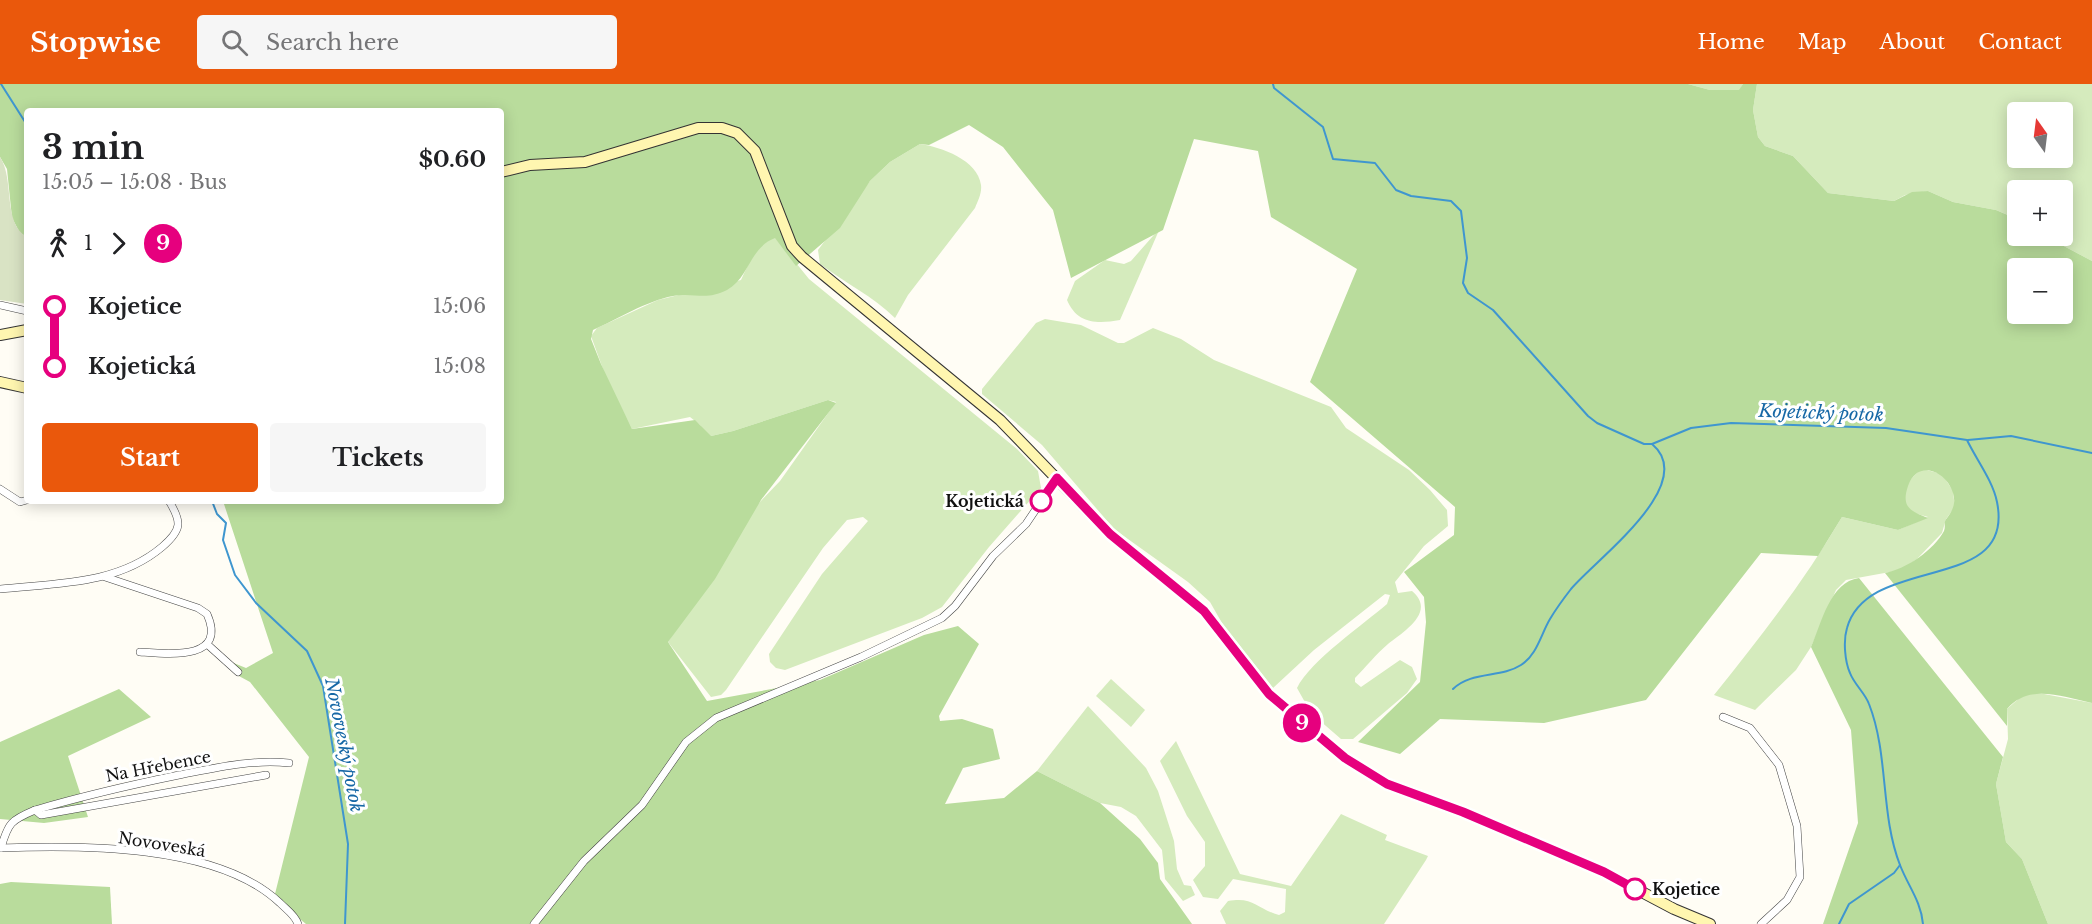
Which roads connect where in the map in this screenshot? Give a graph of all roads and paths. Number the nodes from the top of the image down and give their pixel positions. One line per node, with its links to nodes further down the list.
1 (504, 171): 8 (street)
2 (0, 305): 3 (street)
3 (24, 309)
4 (24, 330): 5 (street)
5 (0, 334)
6 (0, 382): 7 (street)
7 (24, 387)
8 (1057, 478): 23 (street); 24 (street)
9 (0, 489): 10 (street)
10 (24, 501)
11 (171, 504): 12 (street)
12 (105, 576): 13 (street); 14 (street)
13 (0, 590)
14 (208, 645): 15 (street); 16 (street)
15 (140, 652)
16 (238, 672)
17 (1723, 717): 25 (street)
18 (289, 763): 20 (street, Na Hřebence)
19 (266, 775): 20 (street, Na Hřebence)
20 (35, 810): 21 (street, Na Hřebence)
21 (0, 848): 22 (street, Novoveská)
22 (298, 924)
23 (534, 924)
24 (1710, 924)
25 (1761, 924)

